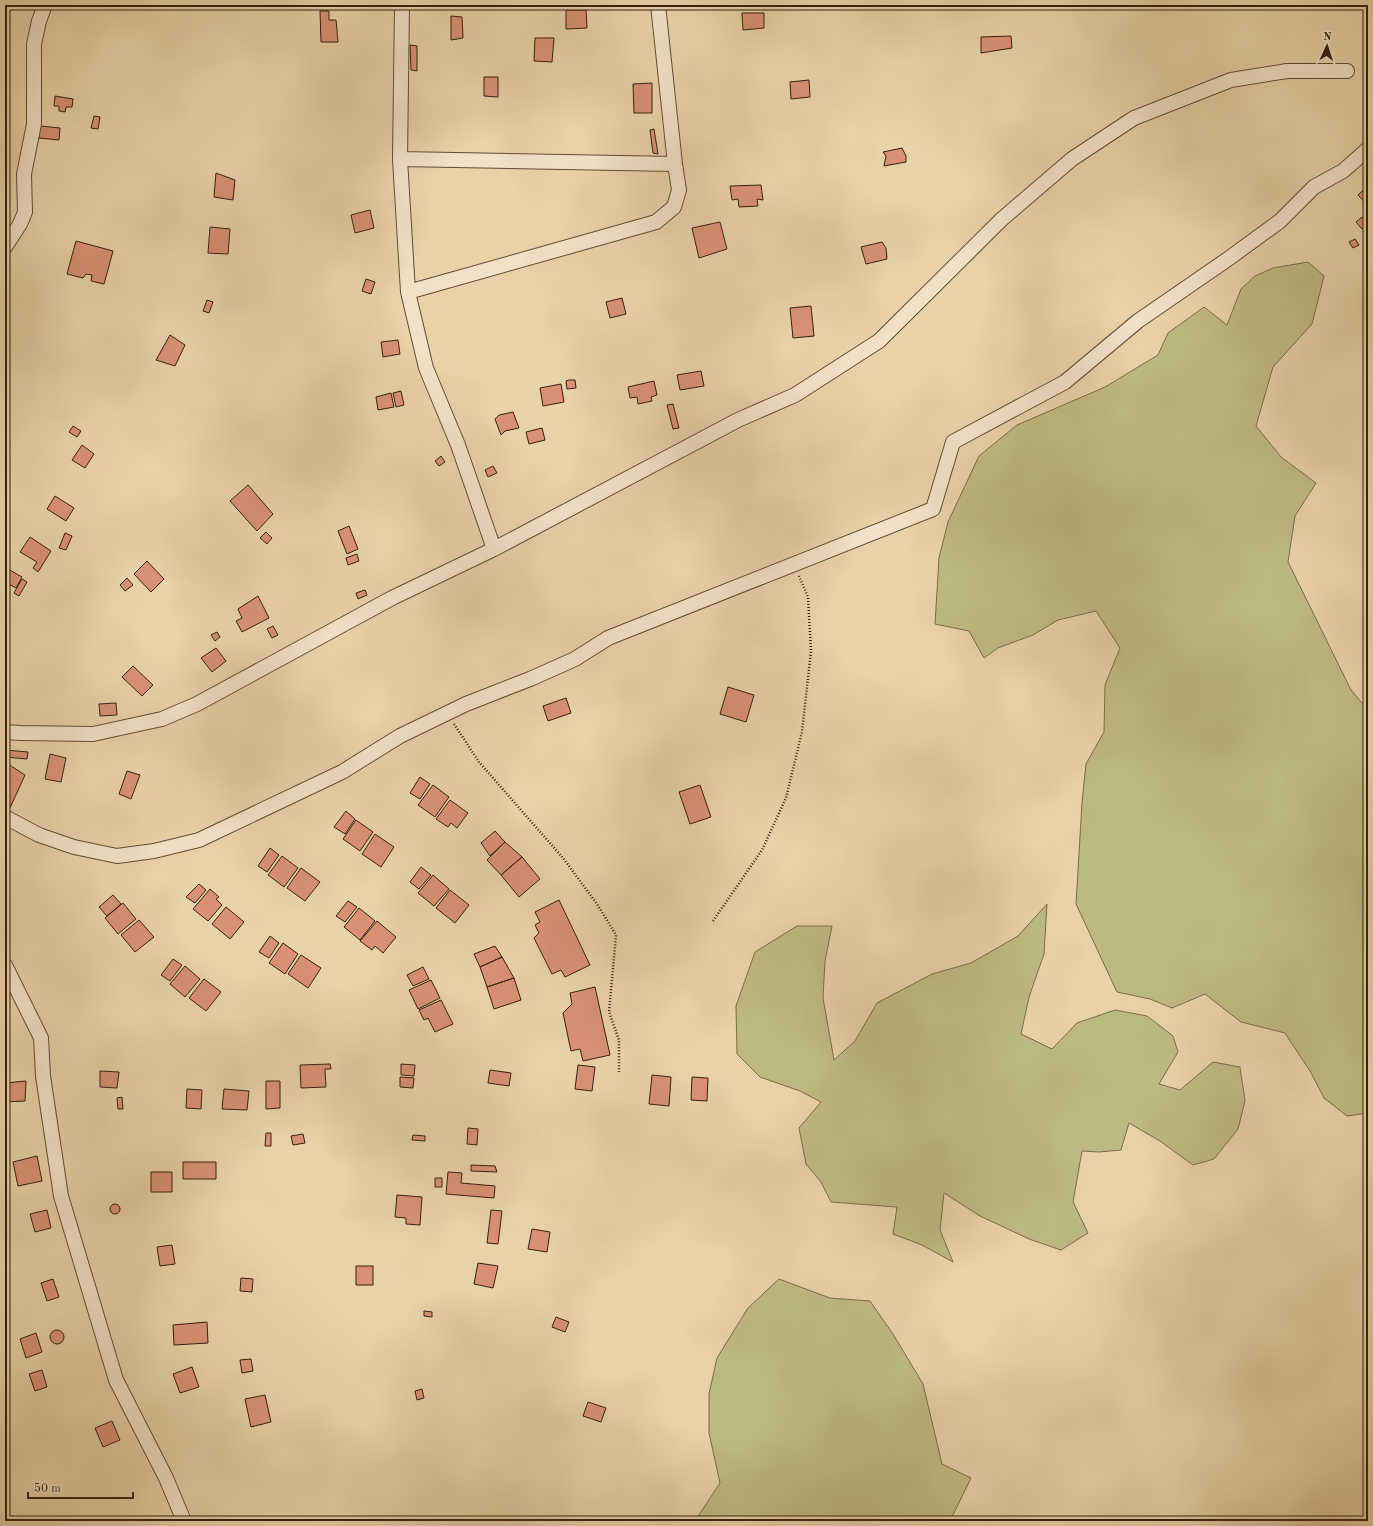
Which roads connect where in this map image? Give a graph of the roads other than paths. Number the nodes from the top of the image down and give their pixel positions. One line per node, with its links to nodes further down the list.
1 (45, 5): 8 (street)
2 (402, 5): 6 (street)
3 (658, 5): 7 (street)
4 (1347, 71): 10 (street)
5 (1368, 149): 12 (street)
6 (400, 159): 7 (street); 9 (street)
7 (674, 164): 9 (street)
8 (5, 247)
9 (408, 292): 10 (street)
10 (494, 549): 11 (street)
11 (5, 732)
12 (5, 817)
13 (5, 965): 14 (street)
14 (184, 1521)

